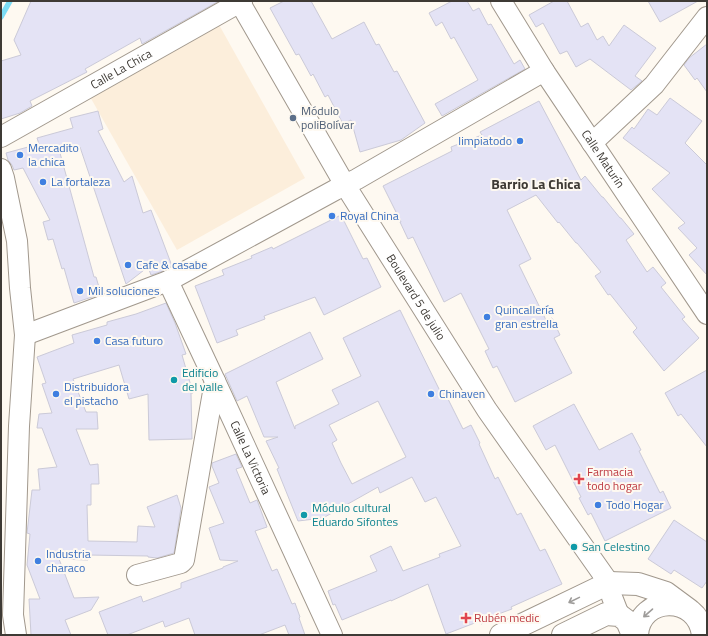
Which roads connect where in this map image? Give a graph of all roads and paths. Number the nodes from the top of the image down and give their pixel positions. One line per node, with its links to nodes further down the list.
1 (240, 1): 5 (street, Calle La Chica); 8 (street, Boulevard 5 de julio)
2 (501, 1): 4 (street, Calle Maturín)
3 (707, 17): 6 (street)
4 (544, 71): 6 (street, Calle Maturín); 8 (street)
5 (1, 137)
6 (592, 143): 10 (street, Calle Maturín)
7 (1, 169): 11 (street)
8 (345, 185): 9 (street); 14 (street, Boulevard 5 de julio)
9 (168, 281): 11 (street); 12 (street, Calle La Victoria)
10 (707, 314)
11 (25, 336): 17 (street)
12 (215, 381): 13 (street); 18 (street, Calle La Victoria)
13 (137, 575)
14 (609, 583): 15 (street); 16 (street); 19 (street, one-way to 19)
15 (619, 615): 20 (street); 21 (street)
16 (699, 620): 22 (street, one-way to 22)
17 (16, 635)
18 (332, 635)
19 (501, 635)
20 (563, 635)
21 (633, 635)
22 (637, 635)

